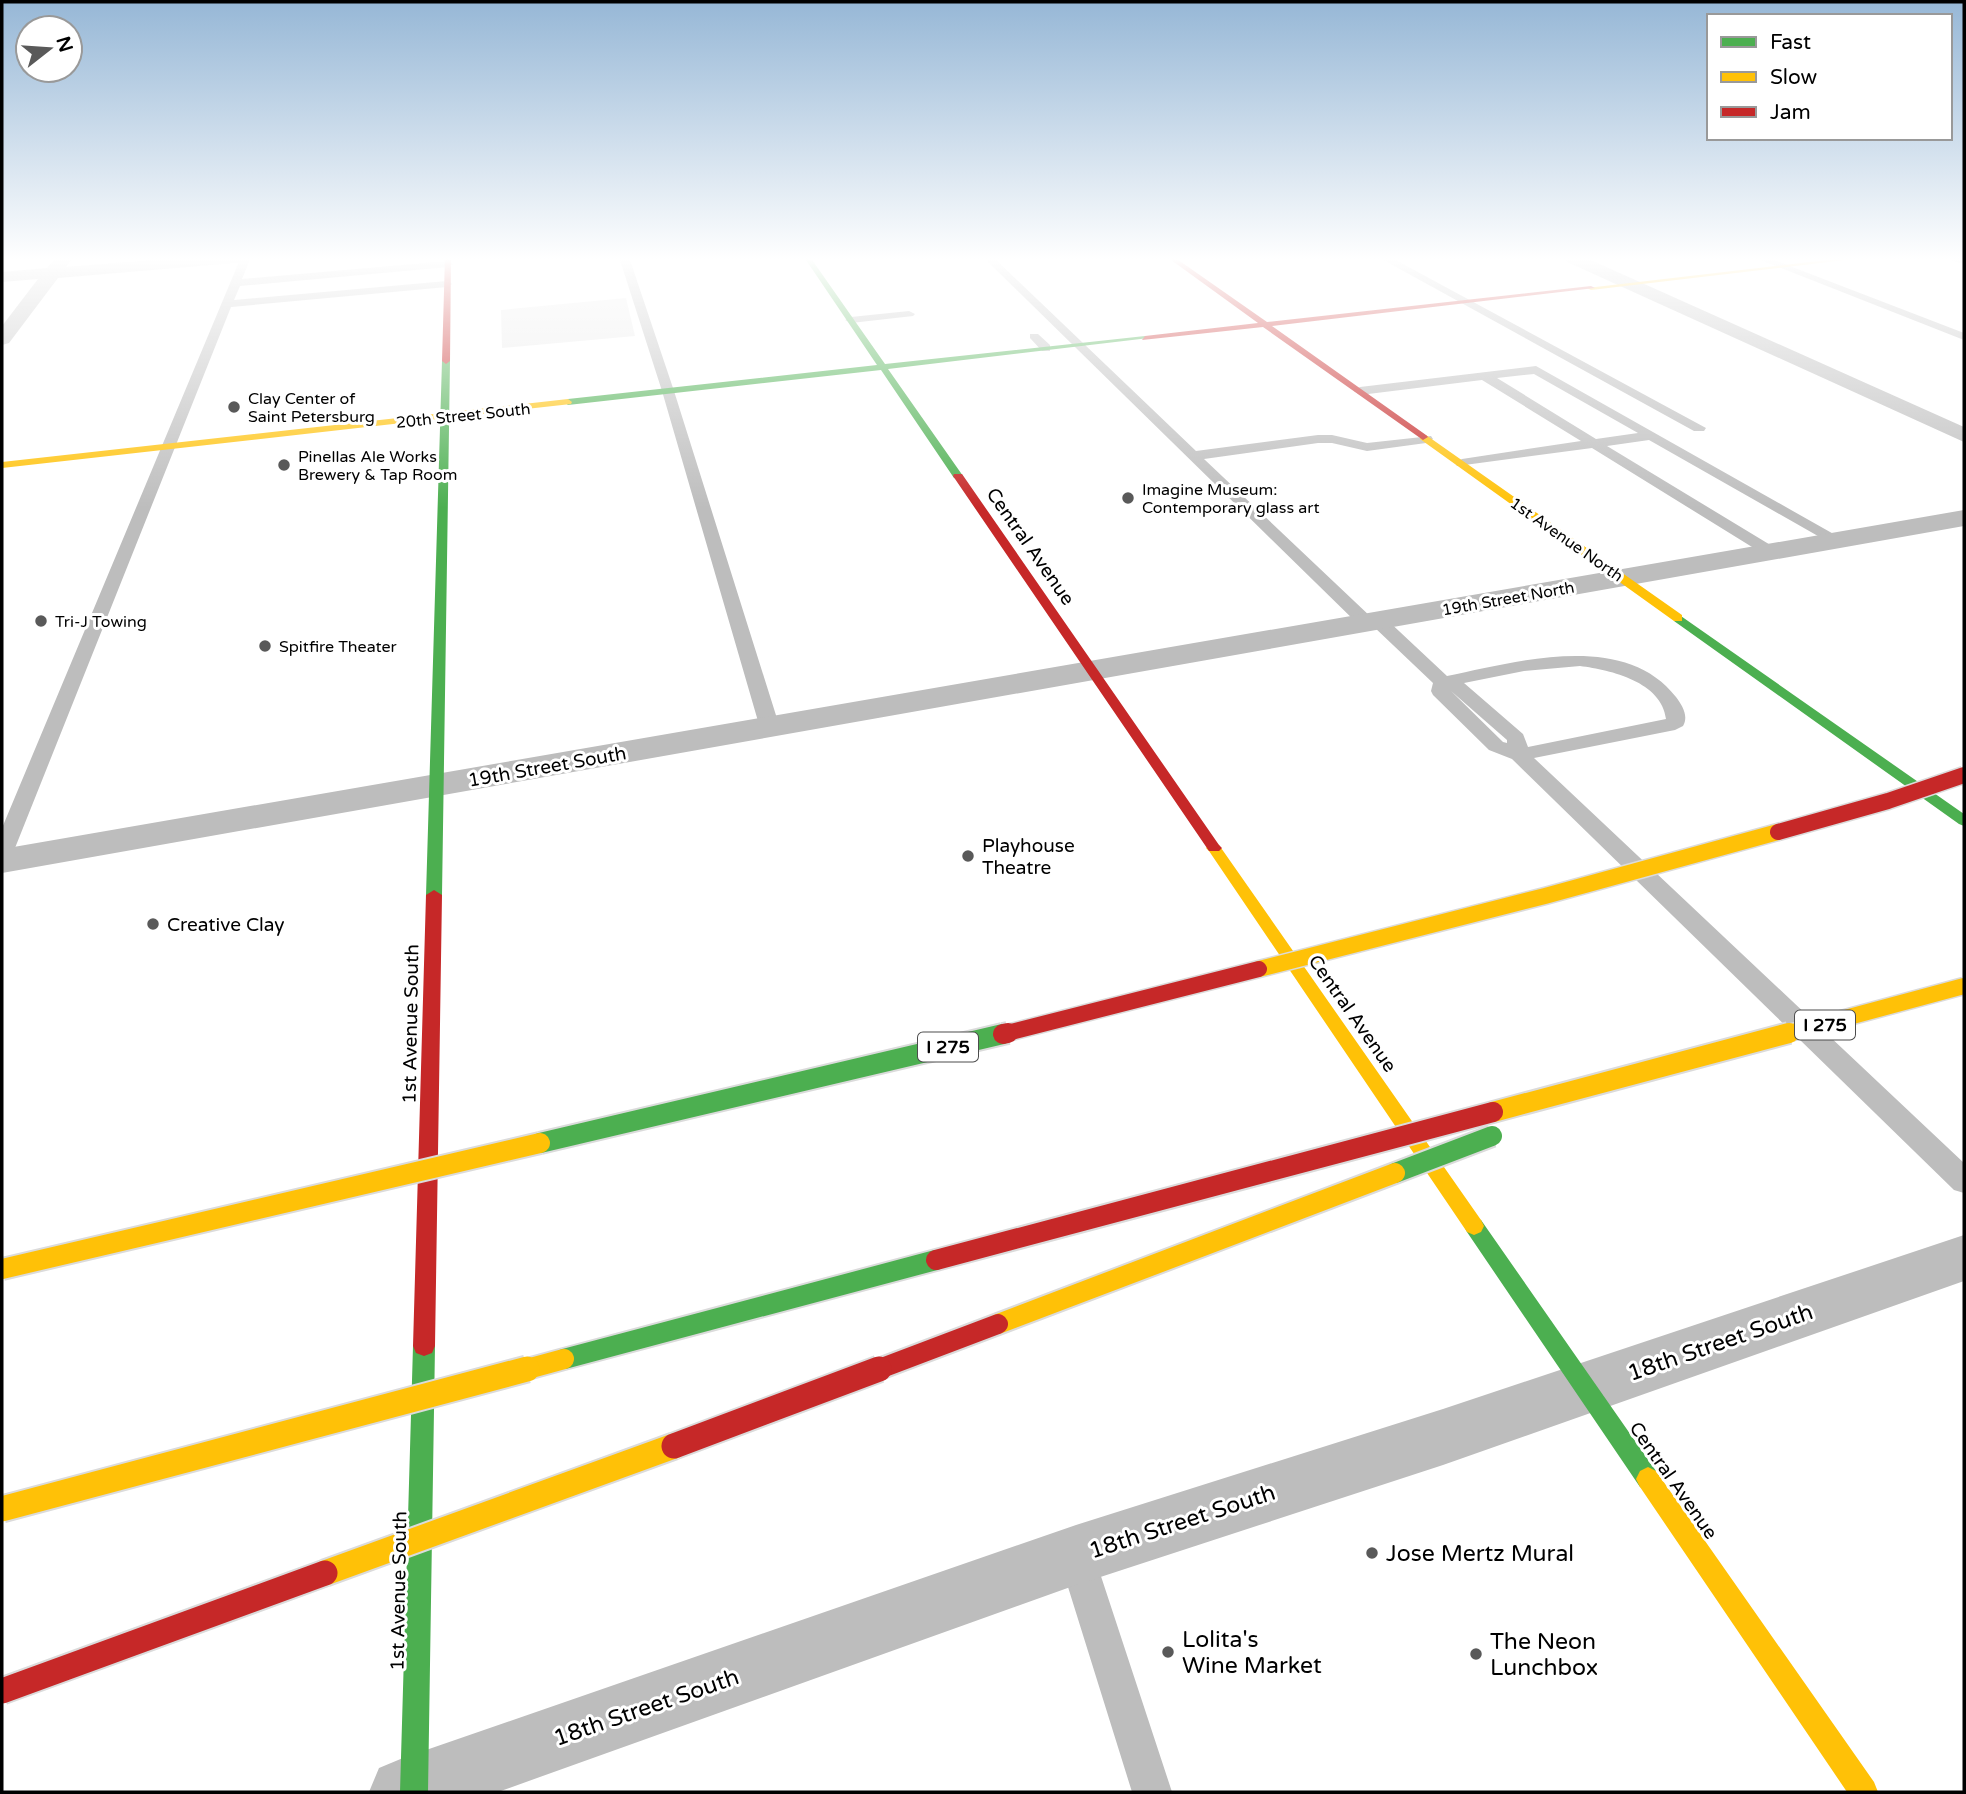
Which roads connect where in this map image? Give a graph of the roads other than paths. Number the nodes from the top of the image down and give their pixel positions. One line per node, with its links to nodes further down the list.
1 (211, 341): 21 (lane)
2 (446, 341): 15 (main road, 1st Avenue South)
3 (651, 341): 13 (lane)
4 (865, 341): 11 (main road, Central Avenue)
5 (1073, 341): 10 (lane)
6 (1105, 341): 10 (main road, 20th Street South)
7 (1289, 341): 14 (main road, 1st Avenue North)
8 (1538, 341): 16 (lane)
9 (1755, 341): 18 (street)
10 (1076, 344): 11 (main road, 20th Street South); 22 (lane)
11 (883, 366): 13 (main road, 20th Street South); 30 (main road, Central Avenue)
12 (1484, 376): 14 (lane); 17 (lane); 20 (lane)
13 (668, 391): 15 (main road, 20th Street South); 32 (lane)
14 (1360, 391): 19 (main road, 1st Avenue North)
15 (444, 417): 21 (main road, 20th Street South); 35 (main road, 1st Avenue South)
16 (1699, 428)
17 (1652, 435): 20 (lane); 26 (lane)
18 (1964, 436)
19 (1426, 439): 22 (lane); 23 (main road, 1st Avenue North)
20 (1594, 444): 23 (lane); 27 (lane)
21 (166, 447): 24 (main road, 20th Street South); 37 (lane)
22 (1192, 456): 29 (lane)
23 (1461, 463): 28 (main road, 1st Avenue North)
24 (2, 465)
25 (1964, 518): 26 (street, 19th Street North)
26 (1838, 541): 27 (street, 19th Street North)
27 (1771, 552): 28 (street, 19th Street North)
28 (1623, 578): 29 (street, 19th Street North); 36 (main road, 1st Avenue North)
29 (1373, 622): 30 (street, 19th Street North); 31 (lane)
30 (1093, 672): 32 (street, 19th Street South); 46 (main road, Central Avenue)
31 (1443, 682): 33 (lane); 33 (lane)
32 (771, 728): 35 (street, 19th Street South)
33 (1519, 754): 43 (lane)
34 (1964, 775): 45 (main road, I 275, bridge)
35 (436, 786): 38 (street, 19th Street South); 50 (main road, 1st Avenue South)
36 (1964, 821)
37 (2, 853)
38 (2, 860)
39 (1964, 986): 40 (main road, I 275, bridge)
40 (1685, 1063): 41 (main road, I 275, bridge); 47 (main road, bridge)
41 (1554, 1112)
42 (1502, 1132): 49 (main road, bridge)
43 (1964, 1181)
44 (1964, 1258): 46 (street, 18th Street South)
45 (2, 1269)
46 (1585, 1388): 48 (street, 18th Street South); 52 (main road, Central Avenue)
47 (2, 1508)
48 (1076, 1555): 50 (street, 18th Street South); 51 (lane)
49 (2, 1691)
50 (410, 1791)
51 (1152, 1792)
52 (1864, 1792)

